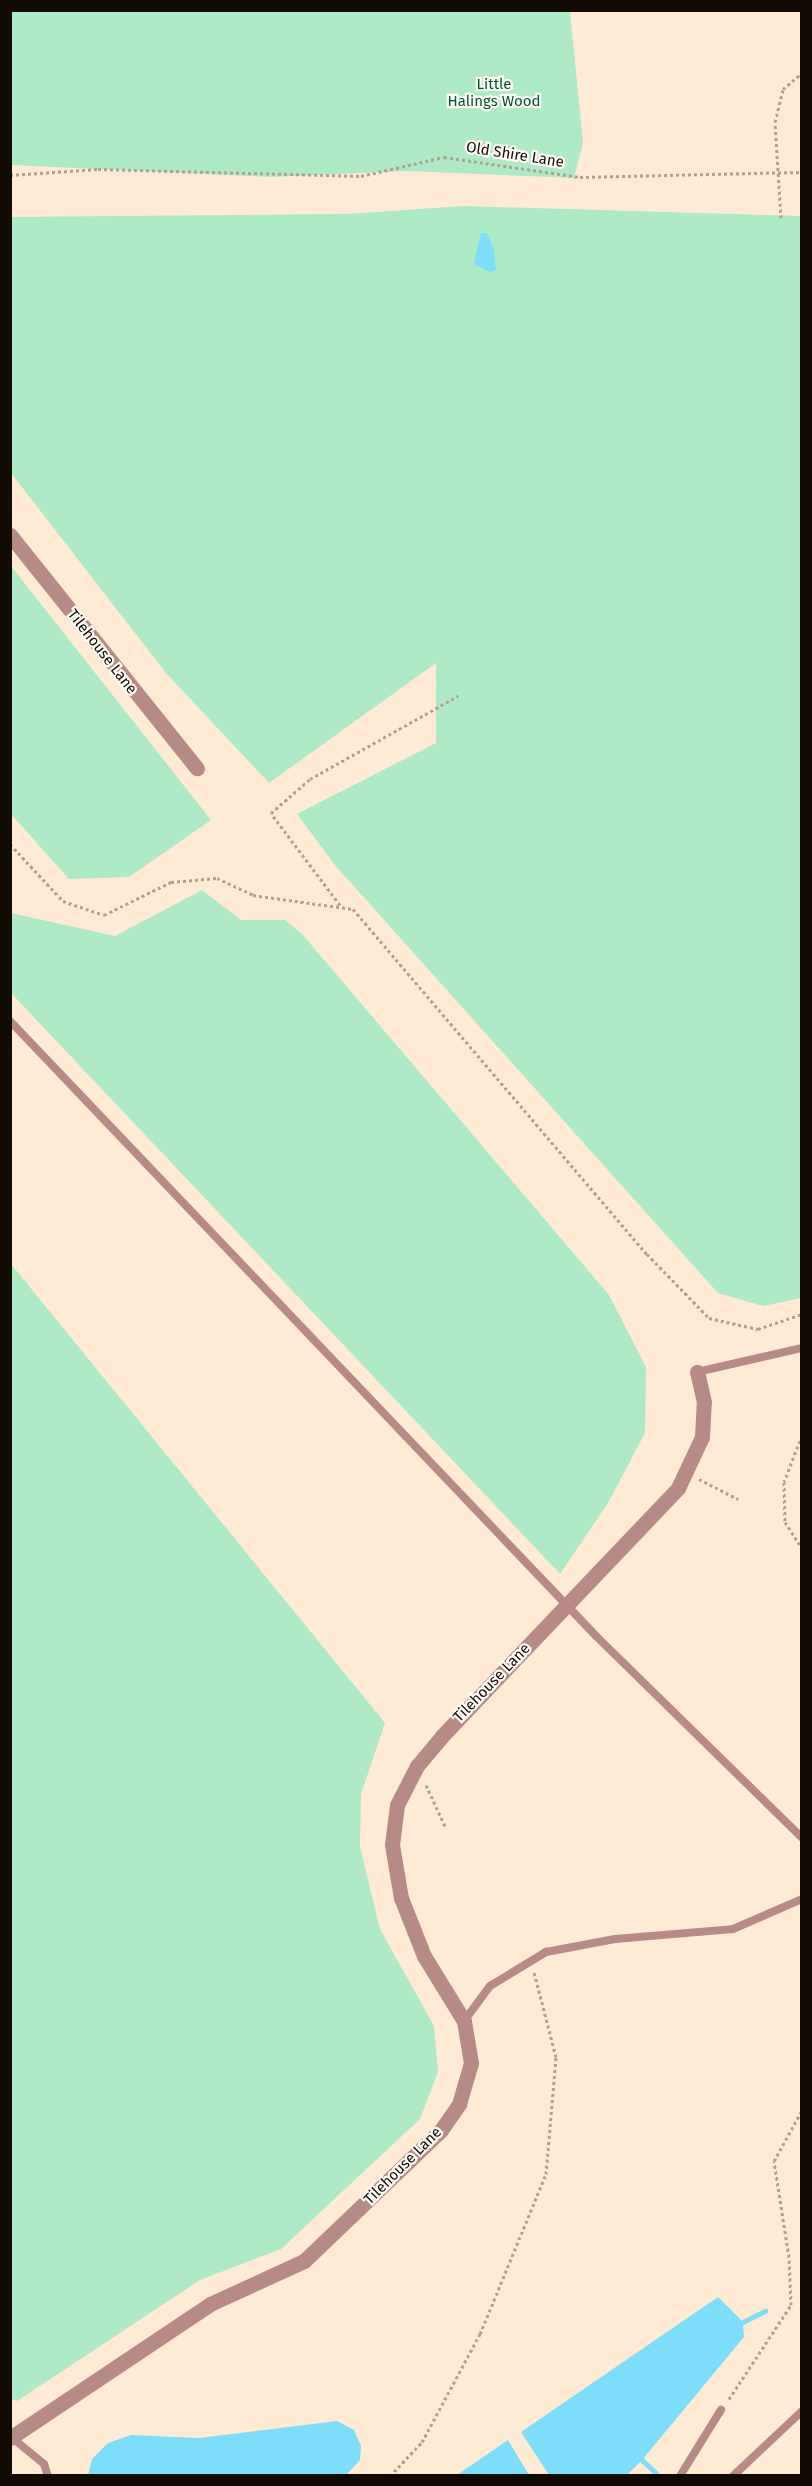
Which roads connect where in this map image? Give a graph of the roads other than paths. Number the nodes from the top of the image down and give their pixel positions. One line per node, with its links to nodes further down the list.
1 (10, 534): 2 (street, Tilehouse Lane)
2 (197, 768)
3 (10, 1021): 6 (lane)
4 (801, 1348): 5 (lane)
5 (697, 1372): 8 (street, Tilehouse Lane)
6 (801, 1838)
7 (801, 1899): 8 (lane)
8 (464, 2021): 11 (street, Tilehouse Lane)
9 (721, 2410): 13 (lane)
10 (801, 2411): 14 (lane)
11 (11, 2437): 12 (lane)
12 (48, 2475)
13 (681, 2475)
14 (733, 2475)

